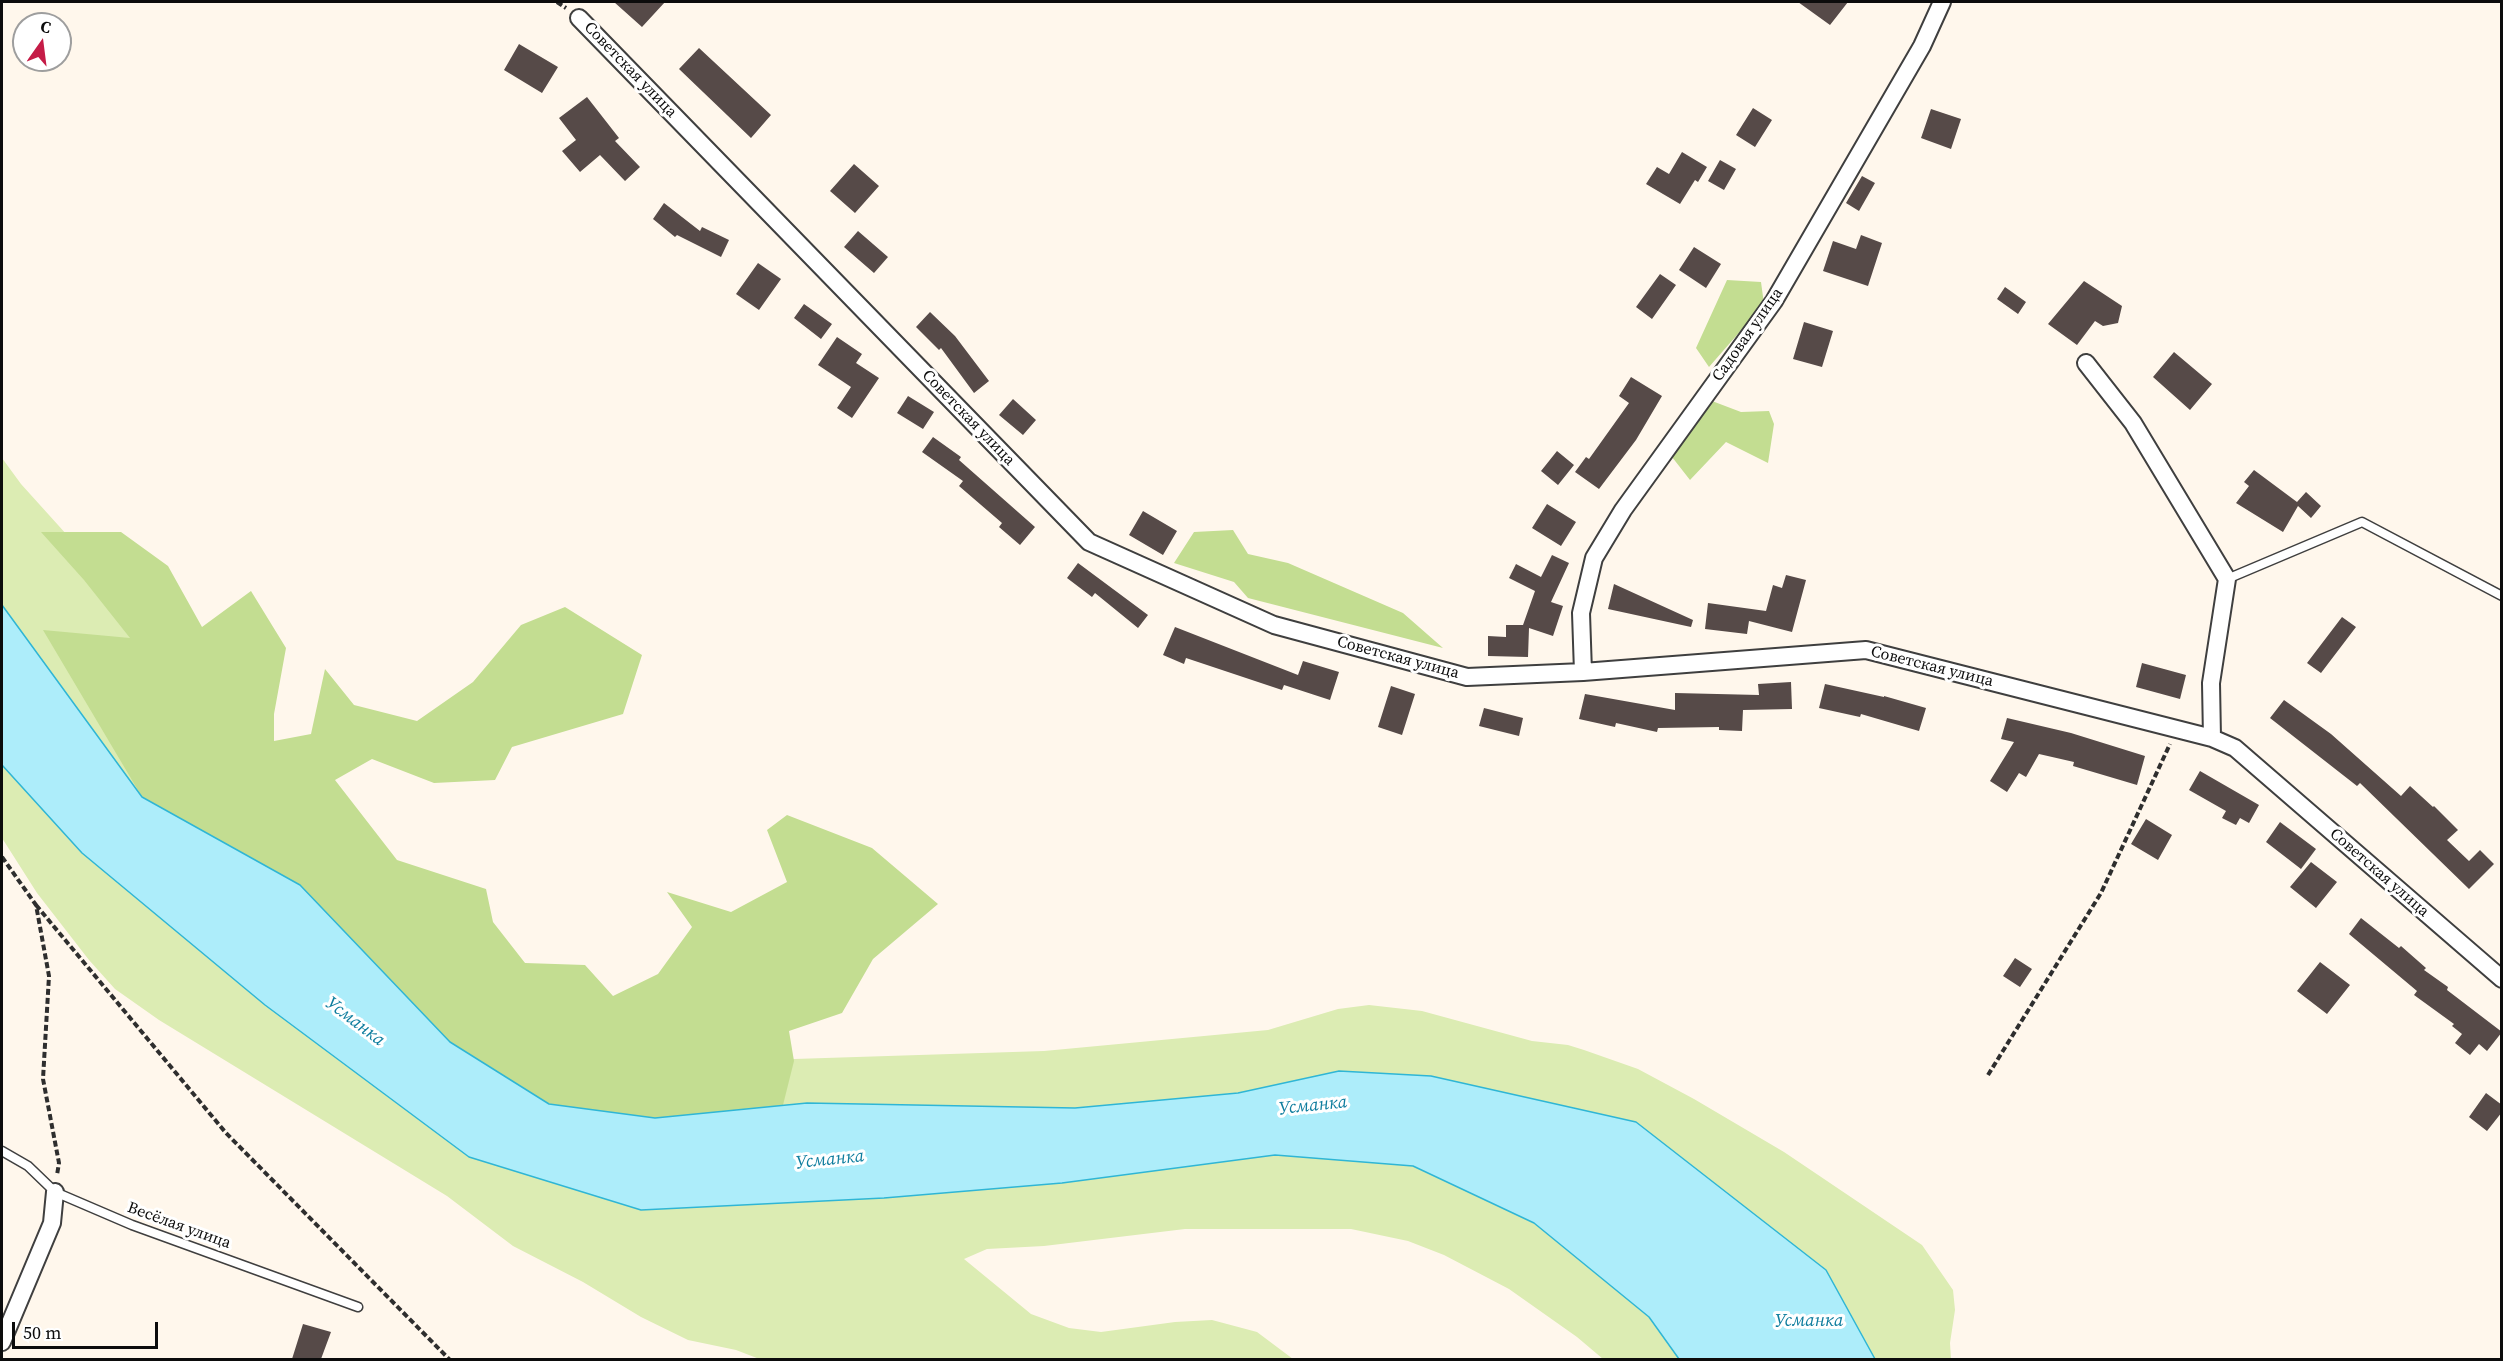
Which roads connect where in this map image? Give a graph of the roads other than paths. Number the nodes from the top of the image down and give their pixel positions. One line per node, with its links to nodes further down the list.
1 (1942, 2): 6 (street, Садовая улица)
2 (579, 18): 6 (street, Советская улица)
3 (2086, 363): 4 (street)
4 (2227, 579): 5 (lane); 7 (street)
5 (2502, 596)
6 (1583, 672): 7 (street, Советская улица)
7 (2212, 738): 8 (street, Советская улица)
8 (2502, 979)
9 (2, 1151): 10 (lane, Весёлая улица)
10 (55, 1192): 11 (lane, Весёлая улица); 12 (street)
11 (357, 1307)
12 (2, 1342)

